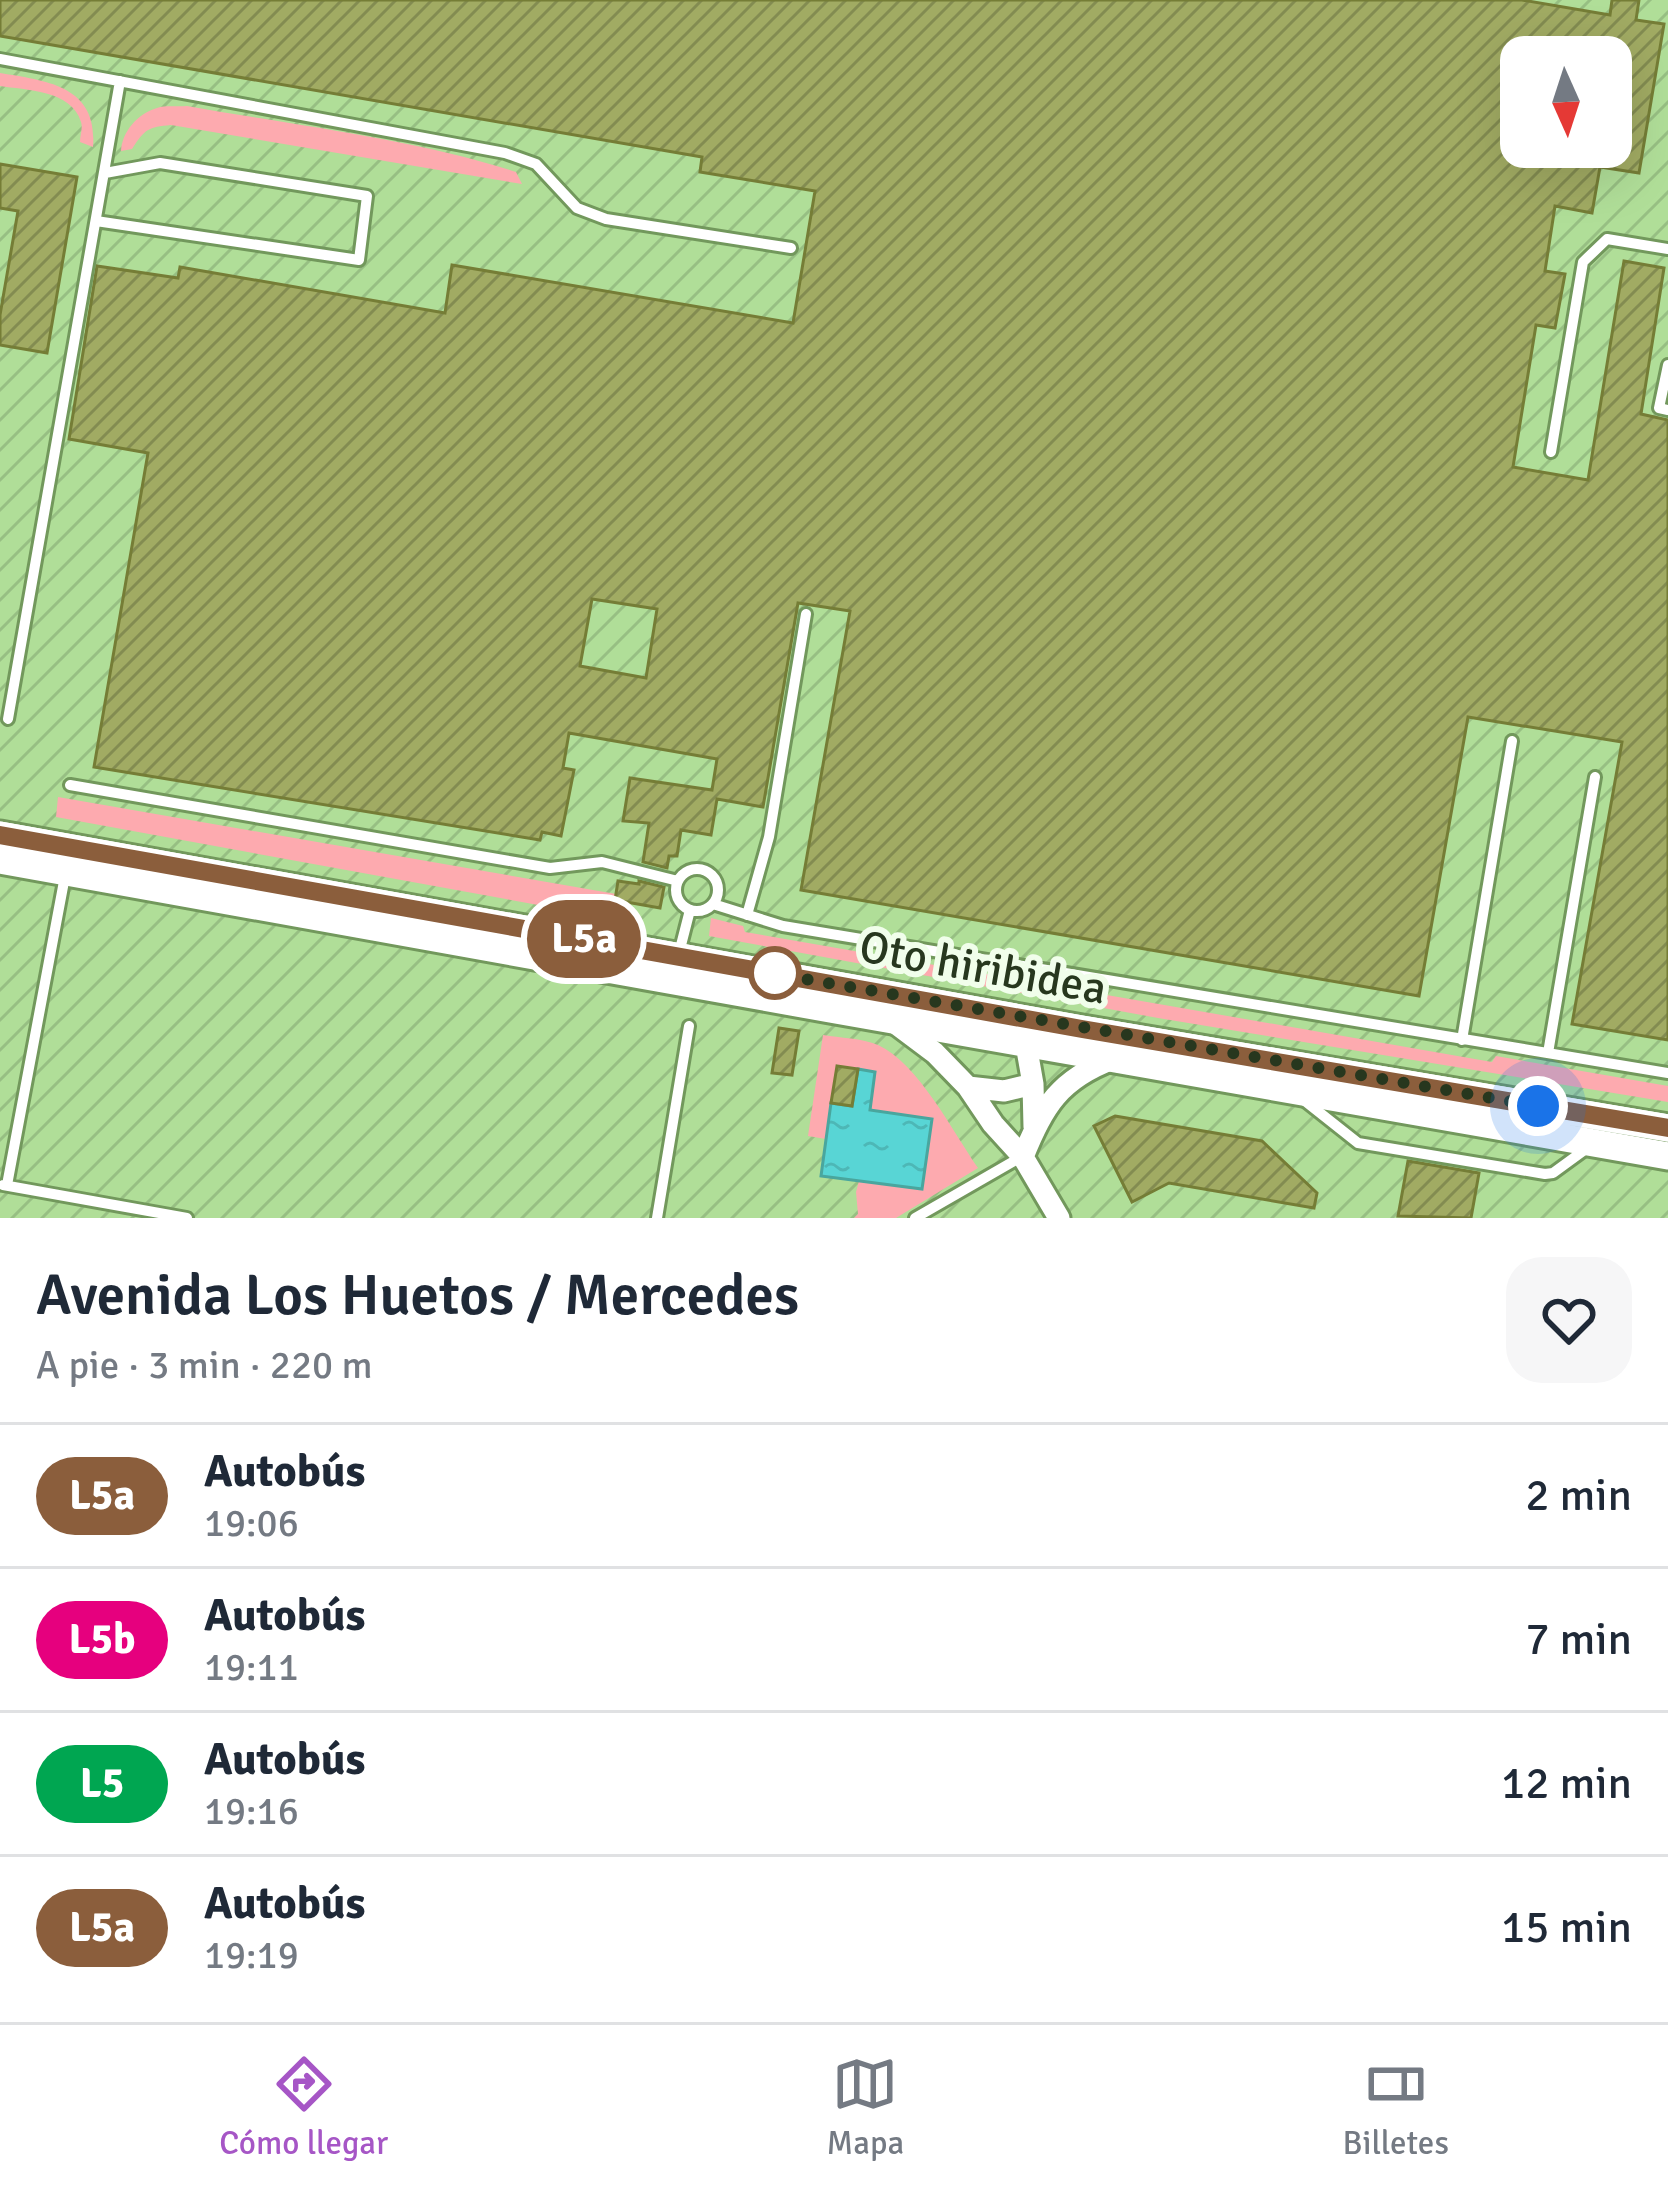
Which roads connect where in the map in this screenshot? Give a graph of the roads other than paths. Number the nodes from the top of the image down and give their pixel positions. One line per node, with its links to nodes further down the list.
1 (0, 59): 2 (lane)
2 (120, 82): 3 (lane); 6 (lane)
3 (105, 172): 4 (lane); 4 (lane)
4 (95, 221): 12 (lane)
5 (1668, 236): 7 (lane)
6 (791, 248)
7 (1663, 249): 10 (lane)
8 (1668, 365): 9 (lane)
9 (1668, 410)
10 (1551, 452)
11 (806, 614): 22 (lane)
12 (8, 719)
13 (1512, 741): 27 (lane)
14 (1595, 777): 29 (lane)
15 (70, 785): 19 (lane)
16 (0, 835): 23 (street, Oto hiribidea)
17 (0, 860): 18 (street, Oto hiribidea)
18 (66, 872): 25 (street, Oto hiribidea); 40 (lane)
19 (678, 881): 20 (lane); 21 (lane)
20 (712, 904): 21 (lane); 22 (lane)
21 (691, 910): 23 (lane)
22 (746, 915): 27 (lane)
23 (679, 956): 24 (street, Oto hiribidea)
24 (1018, 1016): 28 (street); 36 (street, Oto hiribidea)
25 (890, 1019): 28 (street, Oto hiribidea); 33 (street)
26 (689, 1026): 42 (lane)
27 (1462, 1040): 29 (lane)
28 (1028, 1044): 30 (street, Oto hiribidea); 32 (street)
29 (1548, 1053): 31 (lane)
30 (1113, 1059): 34 (street, Oto hiribidea); 35 (street)
31 (1668, 1073)
32 (1033, 1084): 33 (street); 35 (street)
33 (968, 1087): 39 (street)
34 (1294, 1091): 37 (street, Oto hiribidea); 37 (lane)
35 (1034, 1128): 39 (street)
36 (1668, 1128)
37 (1594, 1143): 38 (street, Oto hiribidea)
38 (1668, 1156)
39 (1022, 1157): 43 (lane); 44 (street)
40 (3, 1185): 41 (lane)
41 (187, 1218)
42 (657, 1218)
43 (915, 1218)
44 (1059, 1218)

